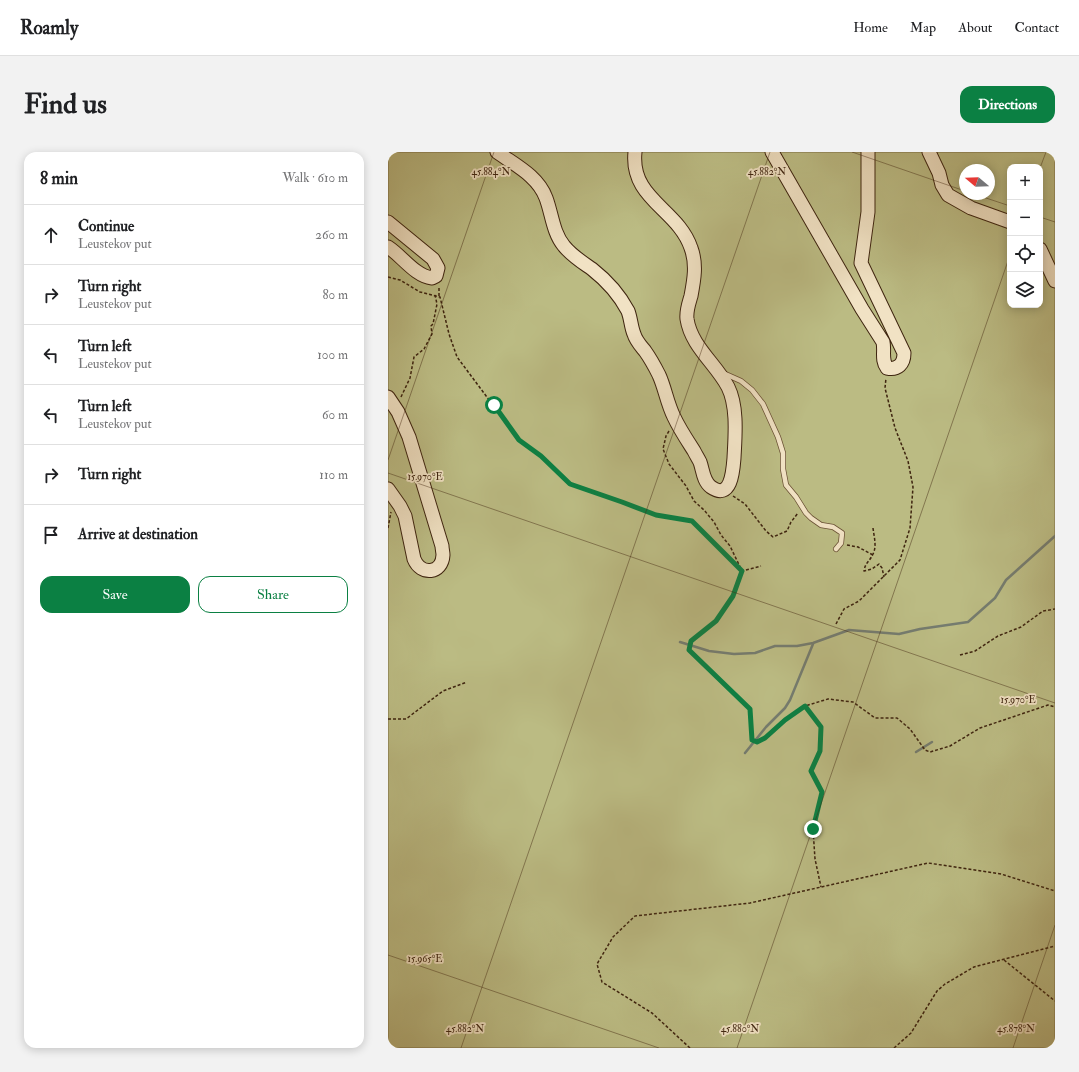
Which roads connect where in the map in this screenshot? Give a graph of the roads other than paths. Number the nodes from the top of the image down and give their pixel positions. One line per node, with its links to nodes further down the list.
1 (497, 152): 11 (main road)
2 (635, 152): 11 (main road)
3 (772, 152): 4 (main road)
4 (868, 152)
5 (929, 152): 6 (main road)
6 (1007, 221)
7 (388, 222): 8 (main road)
8 (388, 248)
9 (1043, 255): 10 (main road)
10 (1055, 281)
11 (716, 370): 14 (lane)
12 (390, 400): 13 (main road)
13 (388, 489)
14 (836, 549)

